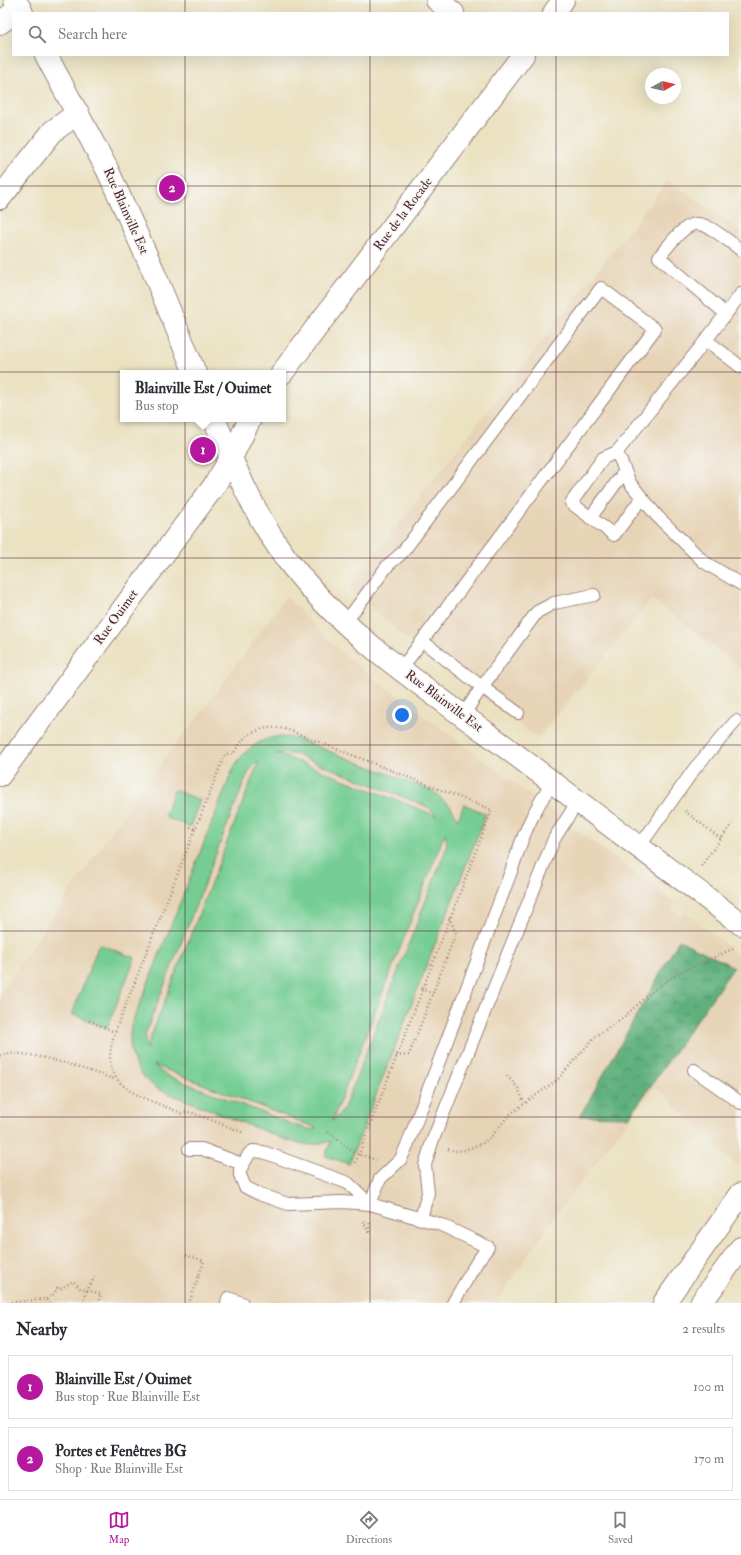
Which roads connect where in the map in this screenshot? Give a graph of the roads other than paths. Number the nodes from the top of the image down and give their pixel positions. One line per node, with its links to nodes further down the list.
1 (437, 0): 3 (street)
2 (564, 0): 4 (street)
3 (453, 12)
4 (555, 12)
5 (12, 13): 6 (street)
6 (0, 24)
7 (47, 56): 9 (street, Rue Blainville Est)
8 (515, 58): 17 (street, Rue de la Rocade)
9 (78, 113): 10 (street); 16 (street, Rue Blainville Est)
10 (0, 198)
11 (741, 250): 13 (lane)
12 (741, 294): 13 (lane)
13 (726, 314): 14 (lane)
14 (706, 340): 15 (lane); 20 (lane)
15 (741, 367)
16 (194, 370)
17 (284, 370)
18 (215, 422): 21 (street, Rue Blainville Est)
19 (249, 422): 21 (street)
20 (616, 452): 22 (lane); 24 (lane)
21 (231, 458): 27 (street, Rue Blainville Est); 34 (street, Rue Ouimet)
22 (625, 471): 23 (lane); 24 (lane)
23 (642, 498): 24 (lane); 25 (lane)
24 (590, 518)
25 (741, 584)
26 (594, 594): 30 (lane)
27 (345, 623): 28 (lane); 29 (street, Rue Blainville Est)
28 (422, 641): 29 (lane); 30 (lane)
29 (401, 669): 32 (street, Rue Blainville Est)
30 (482, 687): 31 (lane); 32 (lane)
31 (518, 713)
32 (463, 715): 35 (street, Rue Blainville Est)
33 (736, 721): 37 (lane)
34 (0, 775)
35 (553, 783): 36 (street, Rue Blainville Est); 44 (lane)
36 (578, 801): 37 (street, Rue Blainville Est); 45 (lane)
37 (638, 846): 38 (street, Rue Blainville Est)
38 (741, 924)
39 (694, 1070): 40 (lane)
40 (741, 1103)
41 (189, 1149): 42 (lane)
42 (242, 1164): 44 (lane); 44 (lane)
43 (741, 1194): 50 (street)
44 (370, 1204): 45 (lane)
45 (420, 1218): 49 (lane)
46 (741, 1248): 51 (street)
47 (227, 1303): 48 (lane)
48 (242, 1303)
49 (453, 1303)
50 (664, 1303)
51 (701, 1303)

